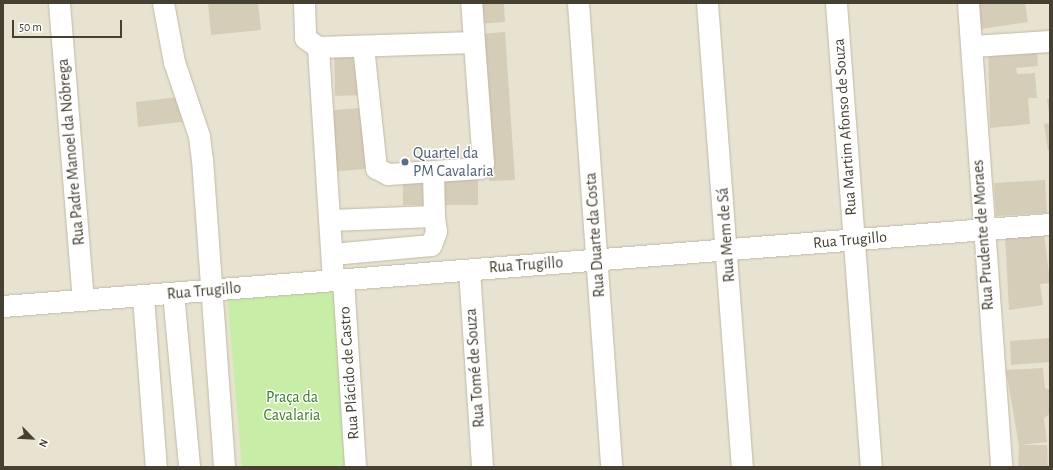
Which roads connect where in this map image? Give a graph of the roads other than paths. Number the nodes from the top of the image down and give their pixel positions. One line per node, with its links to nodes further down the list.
1 (59, 3): 28 (street, Rua Padre Manoel da Nóbrega)
2 (163, 3): 25 (street)
3 (304, 3): 13 (street)
4 (471, 3): 10 (street)
5 (578, 3): 22 (street, Rua Duarte da Costa)
6 (707, 3): 20 (street, Rua Mem de Sá)
7 (836, 3): 19 (street, Rua Martim Afonso de Souza)
8 (968, 3): 12 (street, Rua Prudente de Moraes)
9 (1050, 41): 12 (street)
10 (474, 42): 11 (street); 14 (street)
11 (363, 46): 13 (street); 14 (street)
12 (972, 46): 18 (street, Rua Prudente de Moraes)
13 (318, 47): 16 (street, Rua Plácido de Castro)
14 (433, 172): 15 (street)
15 (434, 216): 16 (street); 21 (street)
16 (330, 220): 21 (street, Rua Plácido de Castro)
17 (1050, 224): 18 (street, Rua Trugillo)
18 (982, 229): 19 (street, Rua Trugillo); 40 (street, Rua Prudente de Moraes)
19 (853, 240): 20 (street, Rua Trugillo); 39 (street, Rua Martim Afonso de Souza)
20 (727, 250): 22 (street, Rua Trugillo); 38 (street, Rua Mem de Sá)
21 (332, 254): 24 (street, Rua Plácido de Castro)
22 (597, 260): 23 (street, Rua Trugillo); 37 (street, Rua Duarte da Costa)
23 (468, 270): 24 (street, Rua Trugillo); 36 (street, Rua Tomé de Souza)
24 (338, 280): 25 (street, Rua Trugillo); 35 (street, Rua Plácido de Castro)
25 (210, 290): 26 (street, Rua Trugillo); 34 (street)
26 (173, 293): 27 (street, Rua Trugillo); 30 (street)
27 (143, 296): 28 (street, Rua Trugillo); 31 (street)
28 (83, 300): 29 (street, Rua Trugillo)
29 (3, 306)
30 (176, 327): 31 (street); 33 (street)
31 (145, 330): 32 (street)
32 (156, 467)
33 (189, 467)
34 (224, 467)
35 (355, 467)
36 (482, 467)
37 (611, 467)
38 (742, 467)
39 (871, 467)
40 (1001, 467)

